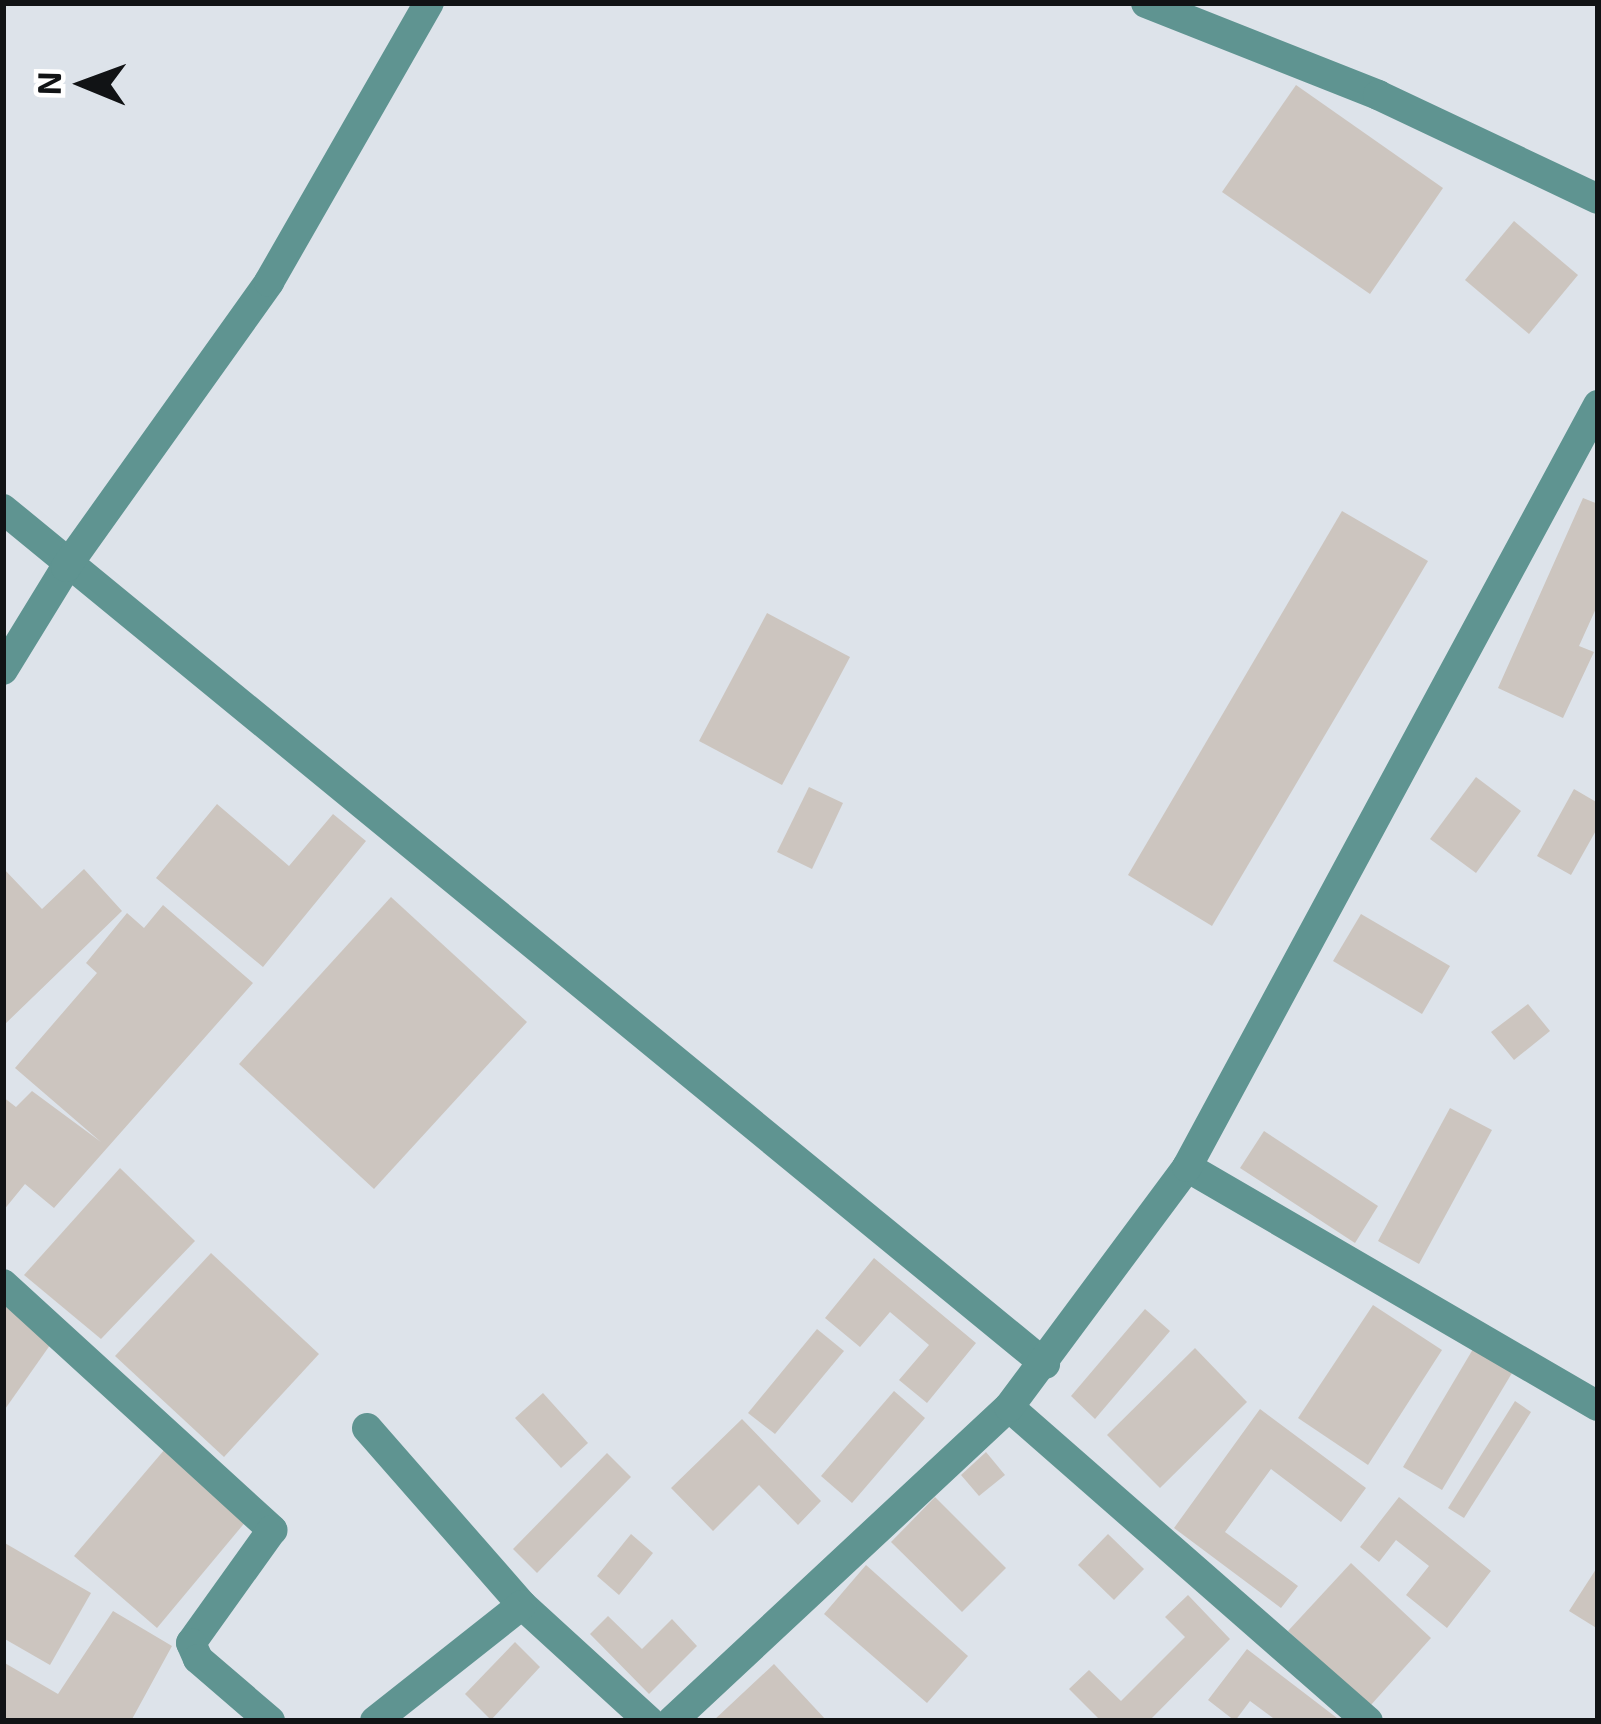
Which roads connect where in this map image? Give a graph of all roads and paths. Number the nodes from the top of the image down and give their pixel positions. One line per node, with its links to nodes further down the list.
1 (430, 3): 6 (street)
2 (1146, 3): 3 (street)
3 (1598, 199)
4 (1598, 405): 8 (street)
5 (3, 508): 6 (street)
6 (66, 567): 7 (street); 10 (street)
7 (3, 670)
8 (1187, 1167): 10 (street); 11 (street)
9 (3, 1284): 15 (street)
10 (1046, 1364): 12 (street)
11 (1598, 1406)
12 (1009, 1407): 18 (street); 19 (street)
13 (367, 1428): 14 (street)
14 (522, 1604): 16 (street); 17 (street)
15 (270, 1721)
16 (375, 1721)
17 (649, 1721)
18 (672, 1721)
19 (1368, 1721)

